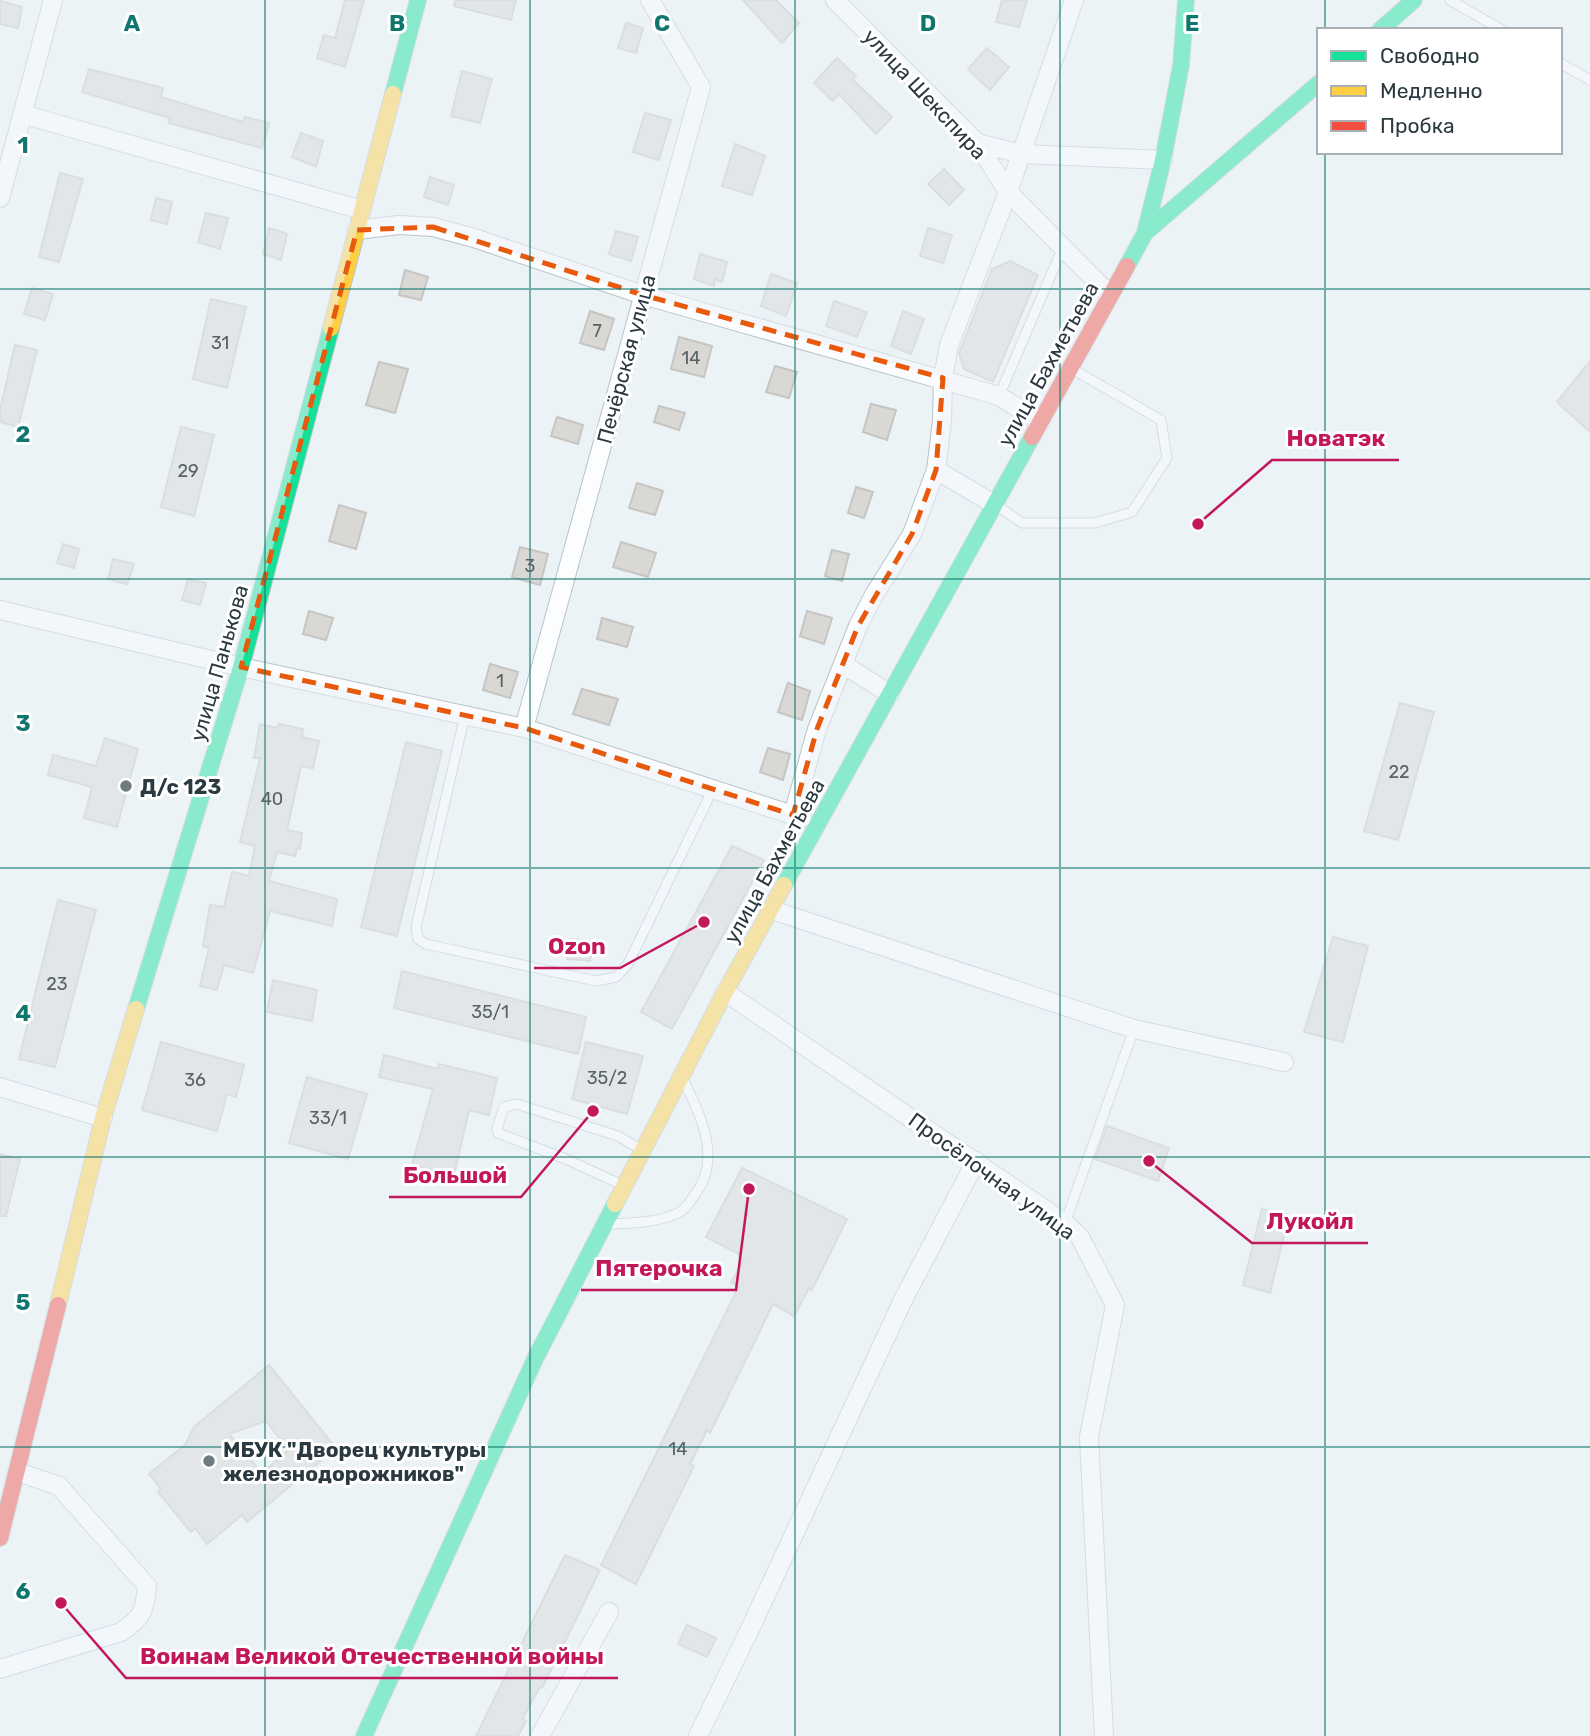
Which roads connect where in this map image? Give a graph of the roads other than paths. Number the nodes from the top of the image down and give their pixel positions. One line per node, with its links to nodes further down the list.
1 (53, 0): 14 (street)
2 (418, 0): 20 (main road, улица Панькова)
3 (650, 0): 24 (street, Печёрская улица)
4 (835, 0): 15 (street, улица Шекспира)
5 (1074, 0): 16 (street)
6 (1186, 0): 17 (main road, улица Бахметьева)
7 (1414, 0): 9 (main road)
8 (1450, 0): 10 (lane)
9 (1382, 28)
10 (1499, 28)
11 (1562, 64): 12 (lane)
12 (1590, 80)
13 (1317, 85): 22 (main road)
14 (22, 114): 19 (street); 20 (street)
15 (978, 143): 16 (street); 18 (street, улица Шекспира)
16 (1022, 154): 17 (street); 18 (street)
17 (1163, 160): 22 (main road, улица Бахметьева)
18 (1008, 192): 23 (street, улица Шекспира); 27 (street)
19 (0, 198)
20 (362, 209): 21 (main road, улица Панькова)
21 (357, 230): 24 (street); 34 (main road, улица Панькова)
22 (1145, 233): 25 (main road, улица Бахметьева)
23 (1063, 247): 25 (street, улица Шекспира); 28 (lane)
24 (643, 295): 27 (street); 37 (street, Печёрская улица)
25 (1110, 295): 26 (main road, улица Бахметьева)
26 (1070, 368): 29 (main road, улица Бахметьева); 31 (lane)
27 (943, 378): 28 (street); 30 (street)
28 (999, 396): 29 (street)
29 (1040, 422): 31 (main road, улица Бахметьева)
30 (936, 471): 31 (street); 33 (street)
31 (995, 504): 35 (main road, улица Бахметьева)
32 (0, 610): 34 (street)
33 (844, 665): 35 (street); 39 (street)
34 (241, 667): 36 (street); 47 (main road, улица Панькова)
35 (890, 694): 40 (main road, улица Бахметьева)
36 (465, 715): 37 (street); 38 (lane)
37 (524, 728): 38 (street)
38 (713, 789): 39 (street)
39 (793, 815): 40 (street)
40 (819, 823): 41 (main road, улица Бахметьева)
41 (772, 910): 42 (main road, улица Бахметьева); 43 (street)
42 (725, 992): 45 (main road, улица Бахметьева); 49 (street, Просёлочная улица)
43 (1134, 1029): 44 (street); 51 (lane)
44 (1284, 1062)
45 (682, 1076): 48 (main road, улица Бахметьева); 52 (lane)
46 (0, 1087): 47 (street)
47 (103, 1118): 53 (main road, улица Панькова)
48 (643, 1150): 50 (main road, улица Бахметьева); 50 (lane)
49 (976, 1161): 51 (street, Просёлочная улица); 59 (street)
50 (625, 1186): 52 (main road, улица Бахметьева)
51 (1065, 1223): 60 (street, Просёлочная улица)
52 (605, 1224): 57 (main road, улица Бахметьева)
53 (18, 1472): 54 (main road, улица Панькова); 56 (street)
54 (0, 1538)
55 (609, 1612): 58 (street)
56 (0, 1669)
57 (364, 1736)
58 (540, 1736)
59 (698, 1736)
60 (1104, 1736)

